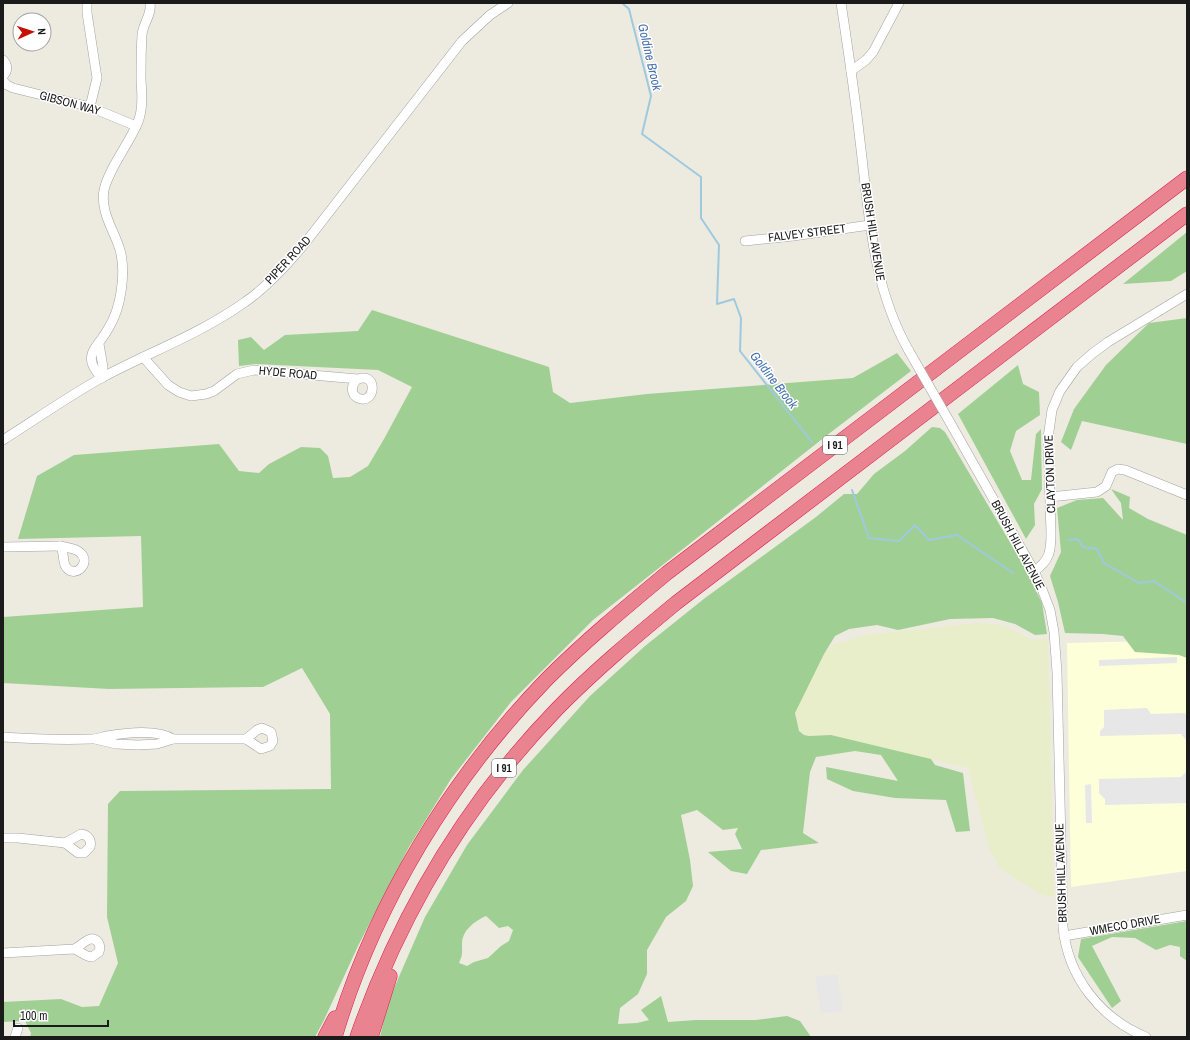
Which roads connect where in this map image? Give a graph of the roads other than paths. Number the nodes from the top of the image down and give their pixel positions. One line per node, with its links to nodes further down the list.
1 (87, 3): 10 (street)
2 (150, 3): 11 (street)
3 (508, 3): 17 (street, PIPER ROAD)
4 (841, 3): 7 (street, BRUSH HILL AVENUE)
5 (899, 3): 7 (street)
6 (3, 60): 8 (street)
7 (851, 71): 14 (street, BRUSH HILL AVENUE)
8 (3, 76)
9 (3, 81): 10 (street, GIBSON WAY)
10 (90, 107): 11 (street, GIBSON WAY)
11 (136, 126): 18 (street)
12 (1187, 178): 37 (highway, I 91)
13 (1187, 214): 34 (highway, I 91)
14 (870, 225): 15 (street, FALVEY STREET); 25 (street, BRUSH HILL AVENUE, bridge)
15 (744, 241)
16 (1187, 294): 22 (street, CLAYTON DRIVE)
17 (143, 357): 18 (street, PIPER ROAD); 19 (street, HYDE ROAD)
18 (102, 378): 20 (street, PIPER ROAD)
19 (358, 379)
20 (3, 440)
21 (1187, 495): 22 (street)
22 (1050, 497): 25 (street, CLAYTON DRIVE)
23 (60, 546): 24 (street)
24 (3, 547)
25 (1034, 571): 36 (street, BRUSH HILL AVENUE)
26 (138, 733): 28 (street); 29 (street); 31 (street)
27 (3, 737): 28 (street)
28 (94, 739): 31 (street)
29 (173, 739): 30 (street); 31 (street)
30 (246, 739)
31 (138, 745)
32 (3, 838): 33 (street)
33 (65, 843)
34 (422, 891): 42 (highway, I 91); 43 (highway)
35 (1187, 915): 36 (street, WMECO DRIVE)
36 (1064, 936): 44 (street, BRUSH HILL AVENUE)
37 (368, 947): 40 (highway); 41 (highway, I 91)
38 (74, 949): 39 (street)
39 (3, 954)
40 (325, 1037)
41 (335, 1037)
42 (357, 1037)
43 (371, 1037)
44 (1146, 1037)

